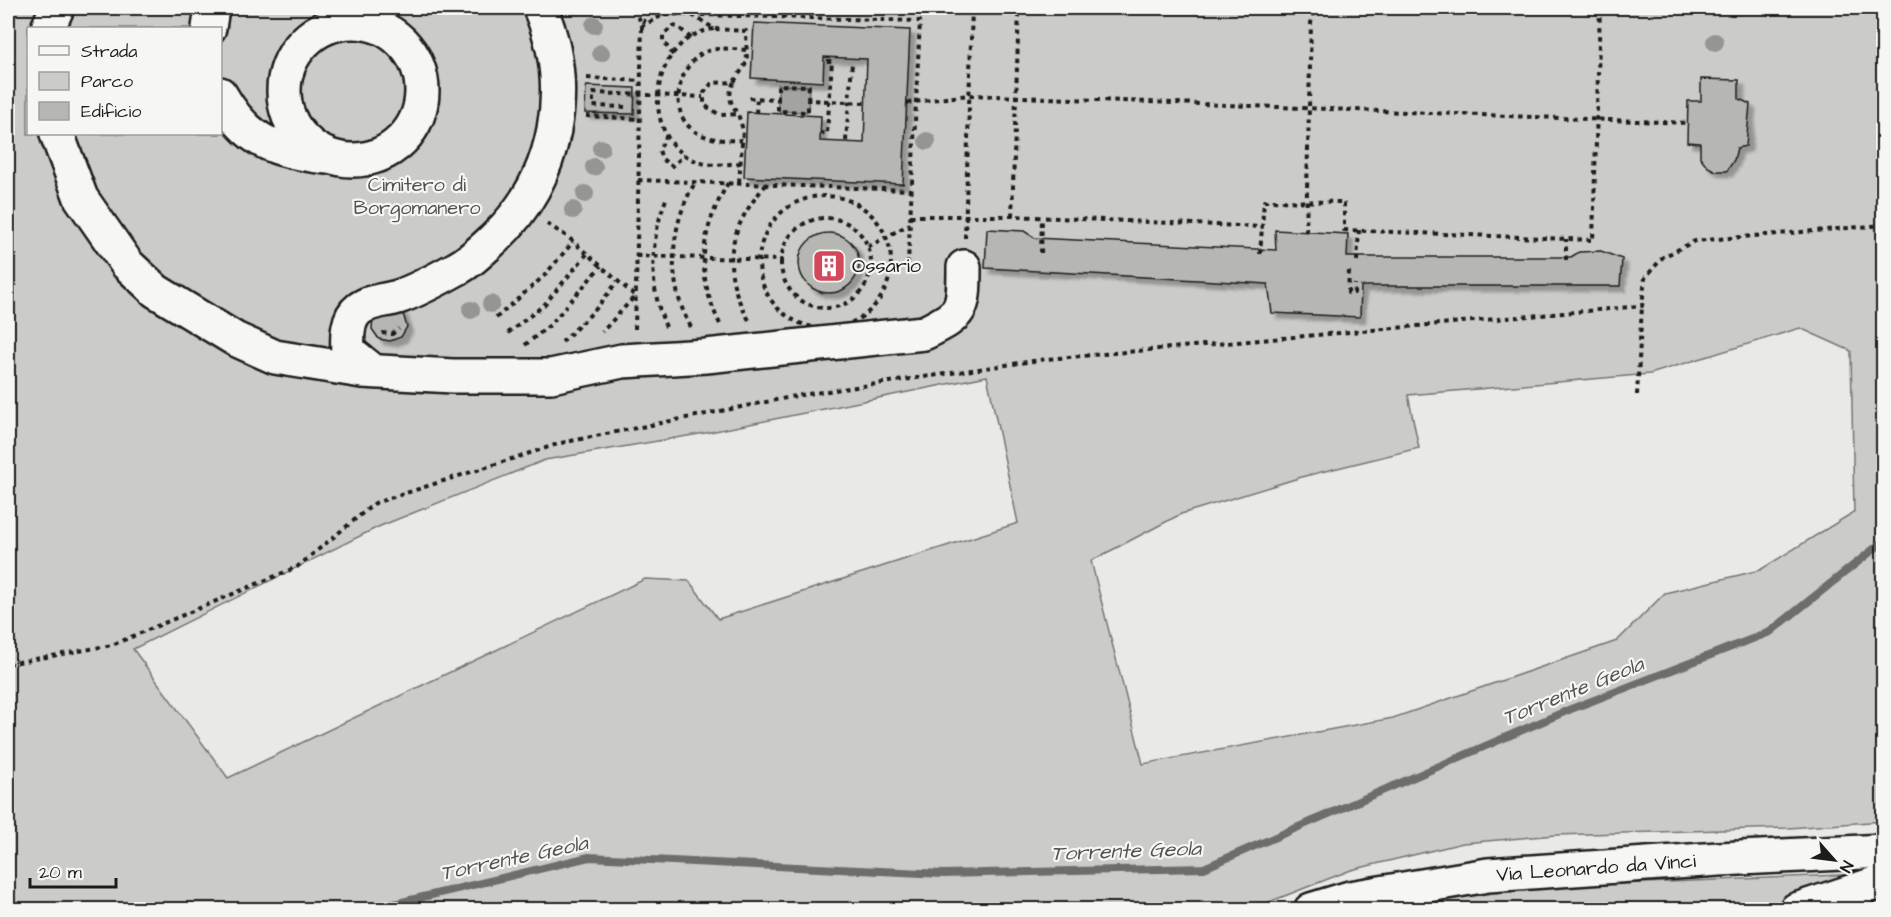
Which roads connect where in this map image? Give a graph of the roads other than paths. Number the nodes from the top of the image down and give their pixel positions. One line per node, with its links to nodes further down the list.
1 (57, 8): 4 (street)
2 (212, 8): 5 (street)
3 (540, 8): 10 (street)
4 (48, 27)
5 (209, 27)
6 (222, 97): 8 (street)
7 (57, 135): 10 (street)
8 (331, 158): 8 (street)
9 (964, 267): 10 (street)
10 (373, 371)
11 (1884, 851): 13 (street, Via Leonardo da Vinci)
12 (1884, 880): 14 (street)
13 (1311, 909)
14 (1796, 909)

